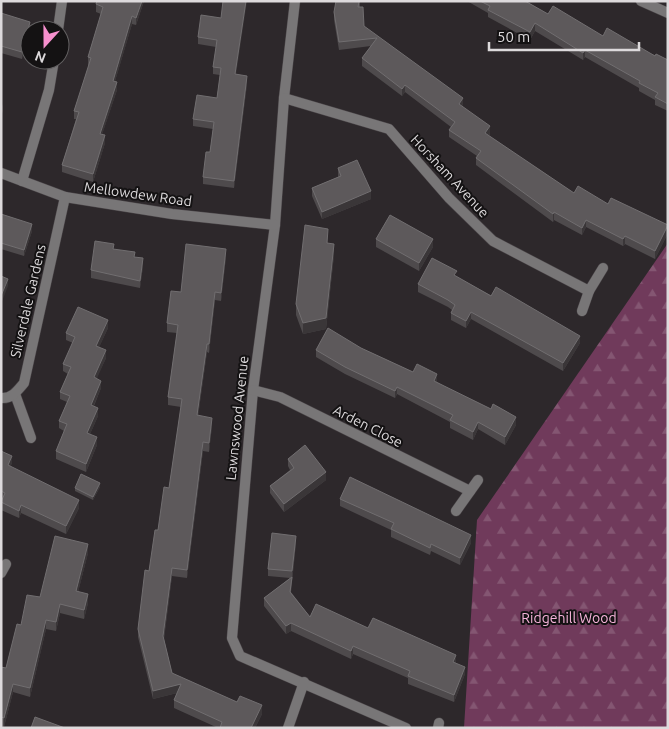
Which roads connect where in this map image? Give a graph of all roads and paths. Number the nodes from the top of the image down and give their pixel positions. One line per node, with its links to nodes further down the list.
1 (295, 1): 7 (street, Lawnswood Avenue)
2 (641, 1): 4 (street)
3 (61, 2): 5 (street)
4 (668, 13)
5 (59, 20)
6 (52, 70): 9 (street)
7 (284, 98): 11 (street, Lawnswood Avenue); 13 (street, Horsham Avenue)
8 (1, 173): 9 (street, Mellowdew Road)
9 (22, 181): 10 (street, Mellowdew Road)
10 (65, 197): 11 (street, Mellowdew Road); 16 (street, Silverdale Gardens)
11 (275, 225): 15 (street, Lawnswood Avenue)
12 (603, 268): 13 (street)
13 (589, 292): 14 (street)
14 (582, 311)
15 (253, 390): 20 (street, Arden Close); 22 (street, Lawnswood Avenue)
16 (16, 394): 17 (street); 18 (street)
17 (1, 398)
18 (31, 438)
19 (478, 480): 20 (street)
20 (470, 492): 21 (street)
21 (456, 511)
22 (304, 682): 23 (street); 24 (street, Lawnswood Avenue)
23 (288, 728)
24 (406, 728)

